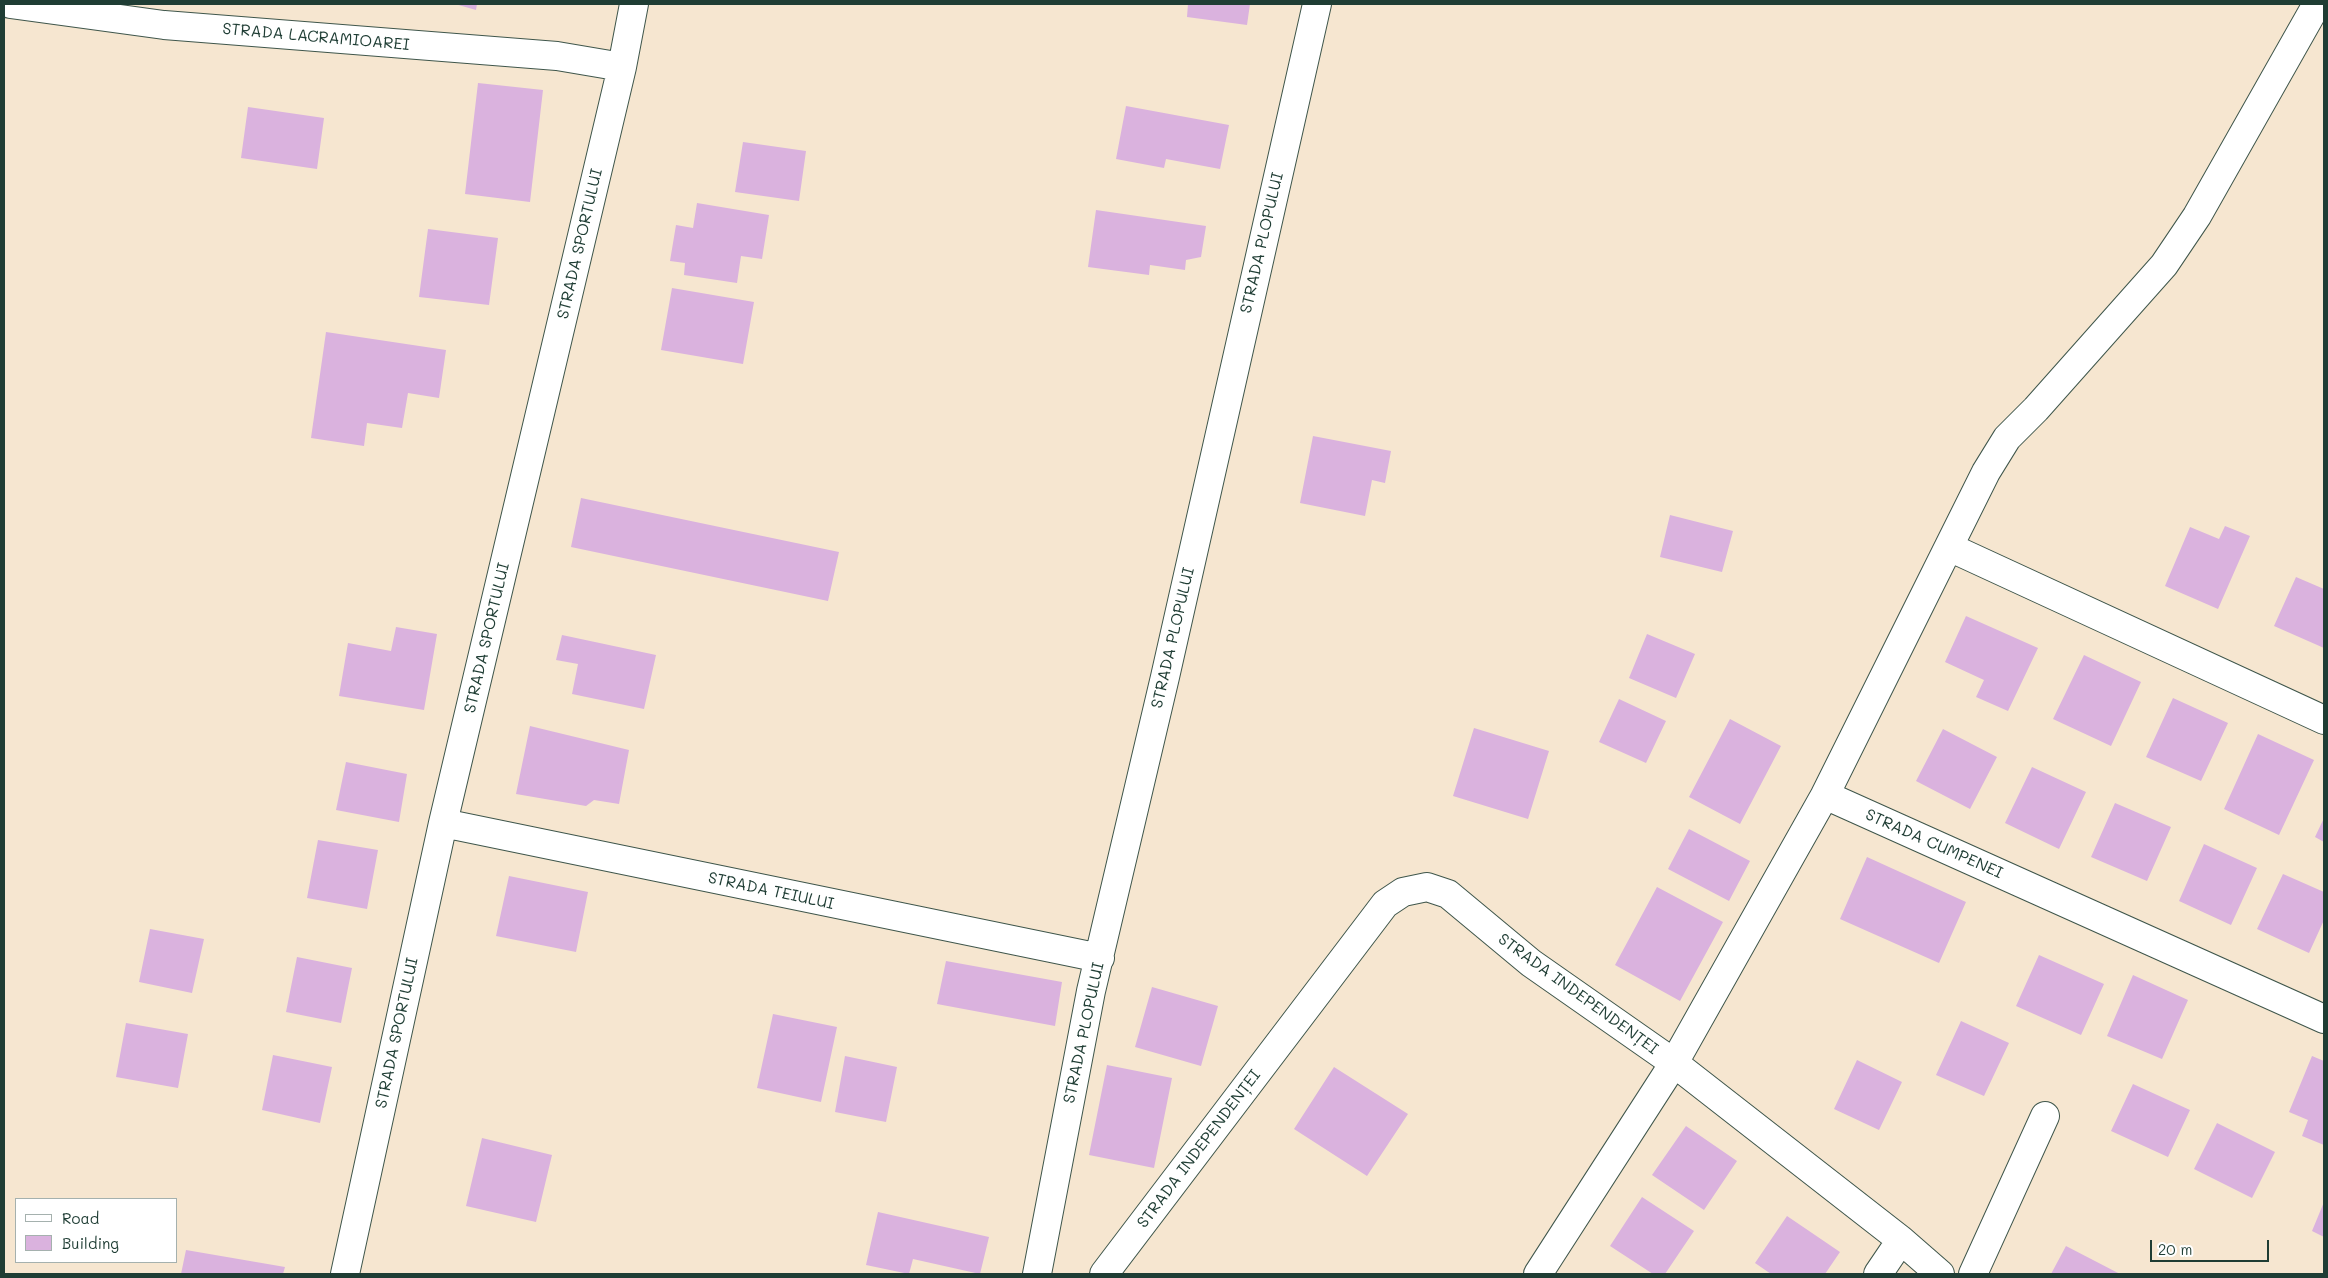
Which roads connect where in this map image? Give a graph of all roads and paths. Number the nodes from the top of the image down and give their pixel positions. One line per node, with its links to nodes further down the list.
1 (10, 4): 5 (street, STRADA LACRAMIOAREI)
2 (634, 4): 6 (street, STRADA SPORTULUI)
3 (1317, 4): 11 (street, STRADA PLOPULUI)
4 (2317, 4): 7 (street)
5 (166, 14): 6 (street, STRADA LACRAMIOAREI)
6 (622, 67): 10 (street, STRADA SPORTULUI)
7 (1949, 547): 8 (street); 9 (street)
8 (2324, 720)
9 (1825, 795): 12 (street, STRADA CUMPENEI); 13 (street)
10 (443, 823): 11 (street, STRADA TEIULUI); 16 (street, STRADA SPORTULUI)
11 (1100, 958): 17 (street, STRADA PLOPULUI)
12 (2324, 1019)
13 (1674, 1063): 15 (street, STRADA INDEPENDENȚEI); 18 (street, STRADA INDEPENDENȚEI); 19 (street)
14 (2045, 1116): 22 (street)
15 (1901, 1240): 20 (street); 21 (street, STRADA INDEPENDENȚEI)
16 (345, 1274)
17 (1037, 1274)
18 (1104, 1274)
19 (1538, 1274)
20 (1878, 1274)
21 (1940, 1274)
22 (1973, 1274)

